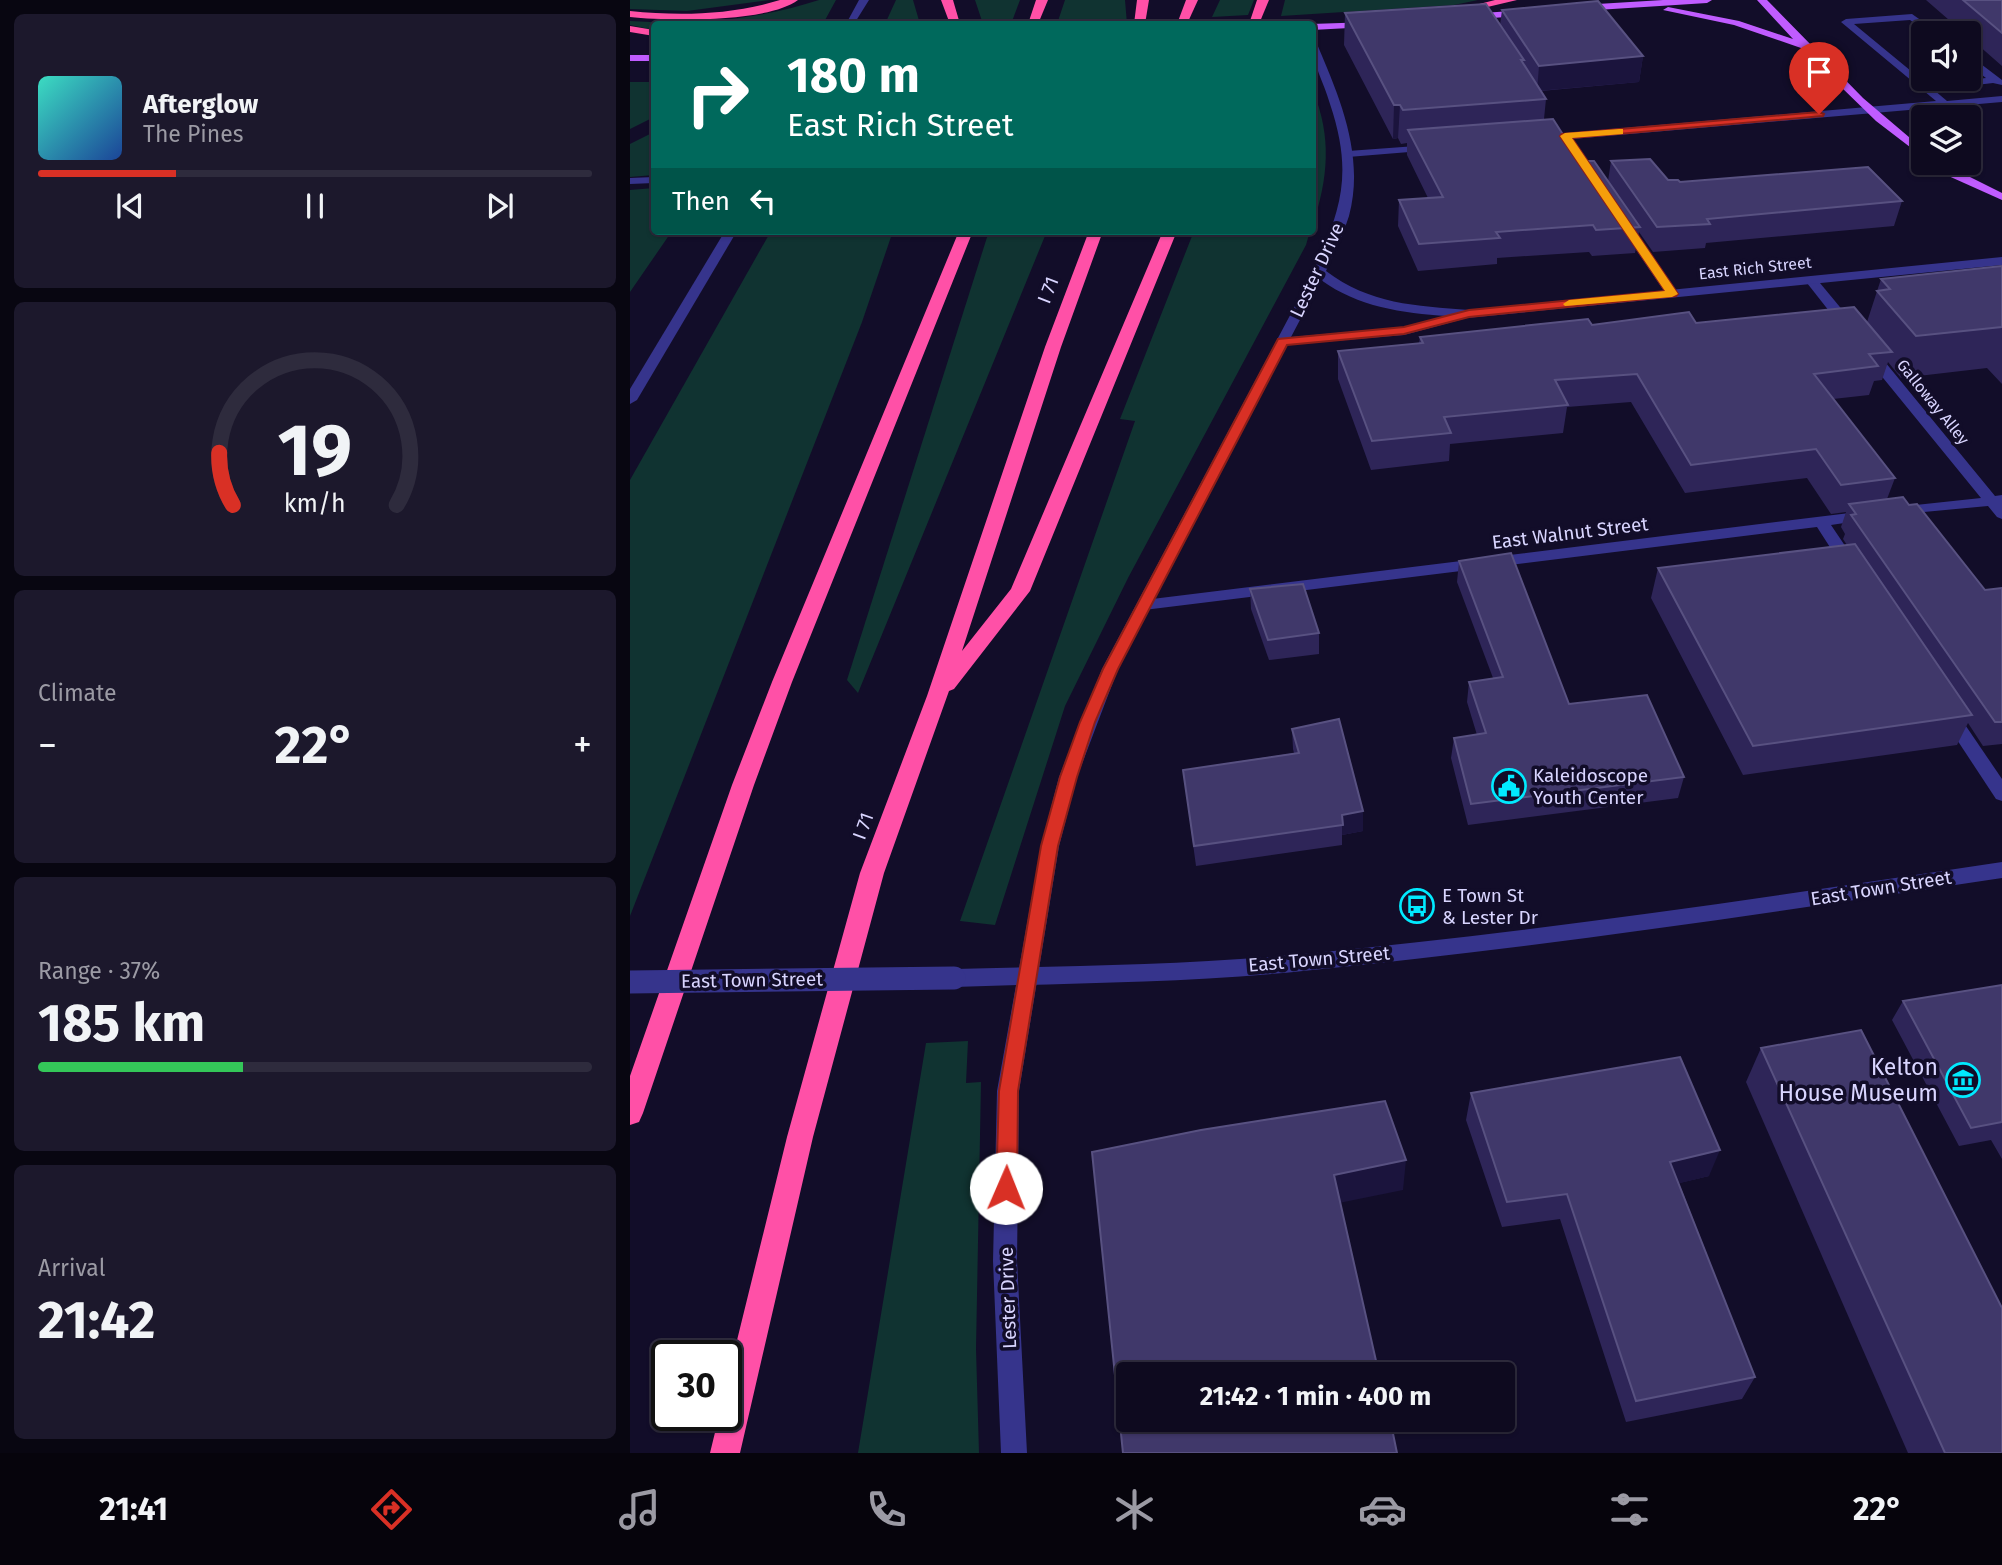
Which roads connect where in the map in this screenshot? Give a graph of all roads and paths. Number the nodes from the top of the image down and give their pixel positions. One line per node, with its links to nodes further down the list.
1 (792, 0): 14 (highway)
2 (864, 0): 17 (street)
3 (947, 0): 18 (highway)
4 (1042, 0): 19 (highway)
5 (1143, 0): 20 (highway)
6 (1192, 0): 21 (highway)
7 (1263, 0): 22 (highway)
8 (1511, 0): 15 (highway)
9 (1707, 0): 11 (main road)
10 (1762, 0): 29 (main road)
11 (1632, 5): 12 (main road); 29 (main road)
12 (1570, 9)
13 (1531, 12): 16 (main road)
14 (630, 14)
15 (1450, 16): 16 (main road)
16 (1479, 16): 26 (street)
17 (852, 21)
18 (954, 21)
19 (1034, 21)
20 (1140, 21)
21 (1183, 21)
22 (1255, 21)
23 (1918, 21): 34 (street)
24 (1374, 23): 25 (main road)
25 (1316, 27)
26 (1485, 27)
27 (630, 29): 28 (highway)
28 (651, 32)
29 (1803, 46): 40 (main road)
30 (1316, 54): 46 (street, Lester Drive)
31 (630, 58): 32 (main road)
32 (651, 58)
33 (1981, 69): 35 (street)
34 (1911, 77)
35 (1999, 83): 36 (street)
36 (1981, 84)
37 (1928, 91): 39 (street)
38 (2002, 99): 39 (street)
39 (1945, 104): 40 (street)
40 (1869, 110): 42 (street); 44 (main road)
41 (1551, 125): 42 (street)
42 (1562, 136): 43 (street); 50 (street)
43 (1531, 139)
44 (1911, 144)
45 (1448, 146): 46 (street)
46 (1348, 154): 58 (street, Lester Drive)
47 (1954, 175): 51 (main road)
48 (651, 180): 49 (street)
49 (630, 181)
50 (1601, 188)
51 (2002, 197)
52 (1616, 211): 60 (street)
53 (729, 235): 63 (street)
54 (964, 235): 75 (highway)
55 (1095, 235): 69 (highway, I 71 / I 71)
56 (1168, 235): 69 (highway)
57 (2002, 261): 59 (street, East Rich Street)
58 (1319, 272): 61 (street, East Rich Street); 62 (street, Lester Drive)
59 (1811, 280): 60 (street, East Rich Street); 64 (street, Galloway Alley)
60 (1672, 294): 61 (street, East Rich Street)
61 (1469, 314): 62 (street, East Rich Street)
62 (1282, 342): 68 (street, Lester Drive)
63 (630, 400)
64 (1997, 500): 65 (street, Galloway Alley); 66 (street, East Walnut Street)
65 (2002, 514)
66 (1821, 522): 67 (street); 68 (street, East Walnut Street)
67 (1859, 579)
68 (1144, 605): 73 (street, Lester Drive)
69 (937, 696): 76 (highway, I 71 / I 71)
70 (1942, 704): 71 (street)
71 (2002, 794)
72 (2002, 870): 73 (street, East Town Street)
73 (1026, 977): 74 (street, East Town Street, bridge); 77 (street, Lester Drive)
74 (630, 982)
75 (630, 1113)
76 (726, 1453)
77 (1014, 1453)

